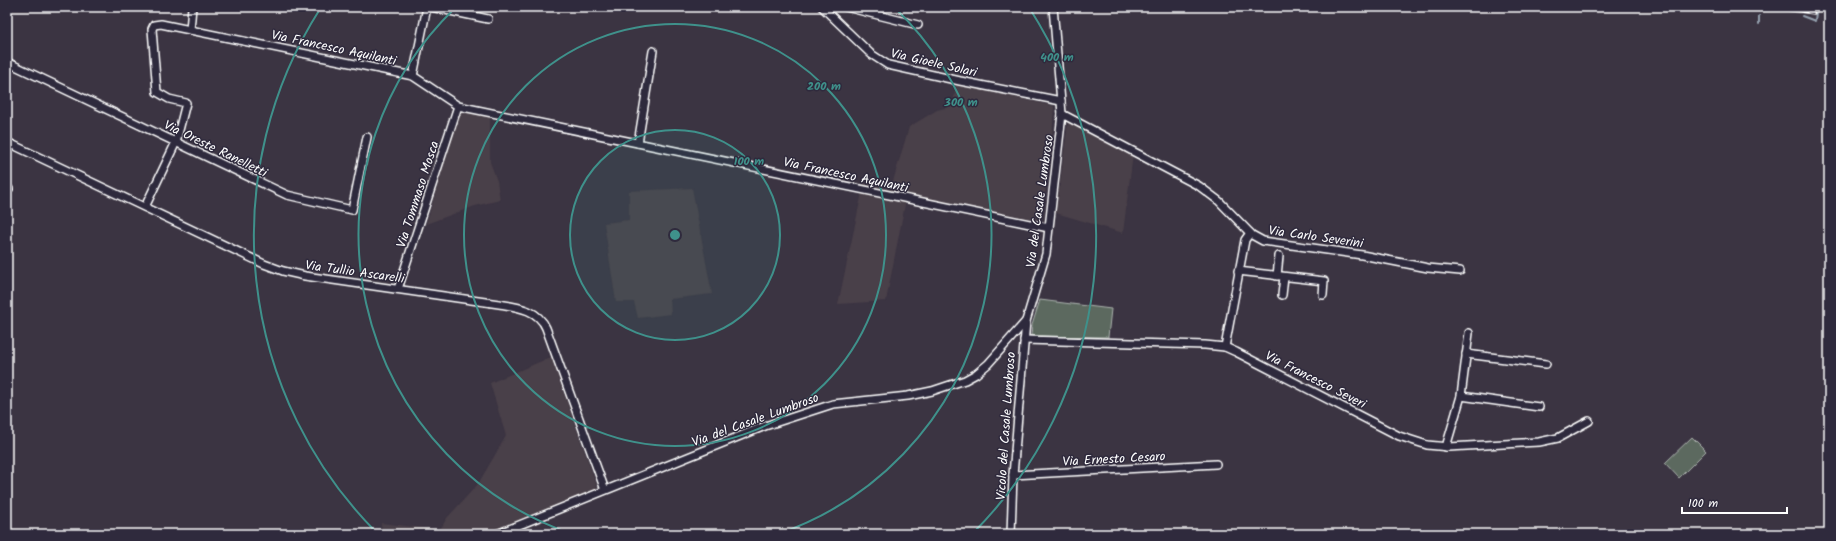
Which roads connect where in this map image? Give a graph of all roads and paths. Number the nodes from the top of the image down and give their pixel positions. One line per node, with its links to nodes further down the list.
1 (192, 7): 9 (street)
2 (426, 7): 12 (street)
3 (431, 7): 7 (street)
4 (822, 7): 13 (street, Via Gioele Solari)
5 (846, 7): 8 (street)
6 (1053, 7): 13 (street, Via del Casale Lumbroso)
7 (488, 19)
8 (918, 25)
9 (190, 30): 12 (street, Via Francesco Aquilanti); 18 (street, Via Francesco Aquilanti)
10 (653, 51): 19 (street)
11 (7, 62): 18 (street, Via Oreste Ranelletti)
12 (413, 76): 14 (street, Via Francesco Aquilanti)
13 (1061, 101): 15 (street, Via del Casale Lumbroso)
14 (458, 106): 19 (street, Via Francesco Aquilanti); 27 (street, Via Tommaso Mosca)
15 (1062, 114): 21 (street, Via del Casale Lumbroso); 22 (street, Via Carlo Severini)
16 (367, 137): 18 (street, Via Oreste Ranelletti)
17 (7, 142): 20 (street, Via Tullio Ascarelli)
18 (176, 142): 20 (street)
19 (638, 143): 21 (street, Via Francesco Aquilanti)
20 (145, 207): 27 (street, Via Tullio Ascarelli)
21 (1049, 228): 30 (street, Via del Casale Lumbroso)
22 (1250, 234): 24 (street); 25 (street, Via Carlo Severini)
23 (1279, 256): 26 (street)
24 (1238, 271): 26 (street); 33 (street)
25 (1460, 271)
26 (1281, 276): 28 (street); 29 (street)
27 (398, 289): 42 (street, Via Tullio Ascarelli)
28 (1282, 295)
29 (1323, 295)
30 (1026, 321): 32 (street, Vicolo del Casale Lumbroso); 42 (street, Via del Casale Lumbroso)
31 (1469, 333): 34 (street)
32 (1024, 340): 33 (street, Via Francesco Severi); 41 (street, Vicolo del Casale Lumbroso)
33 (1224, 348): 39 (street, Via Francesco Severi)
34 (1466, 354): 35 (street); 36 (street)
35 (1546, 364)
36 (1461, 396): 37 (street); 39 (street)
37 (1538, 407)
38 (1589, 421): 39 (street, Via Francesco Severi)
39 (1446, 447)
40 (1216, 464): 41 (street, Via Ernesto Cesaro)
41 (1014, 475): 44 (street, Vicolo del Casale Lumbroso)
42 (605, 490): 43 (street, Via del Casale Lumbroso)
43 (497, 534)
44 (1011, 534)

